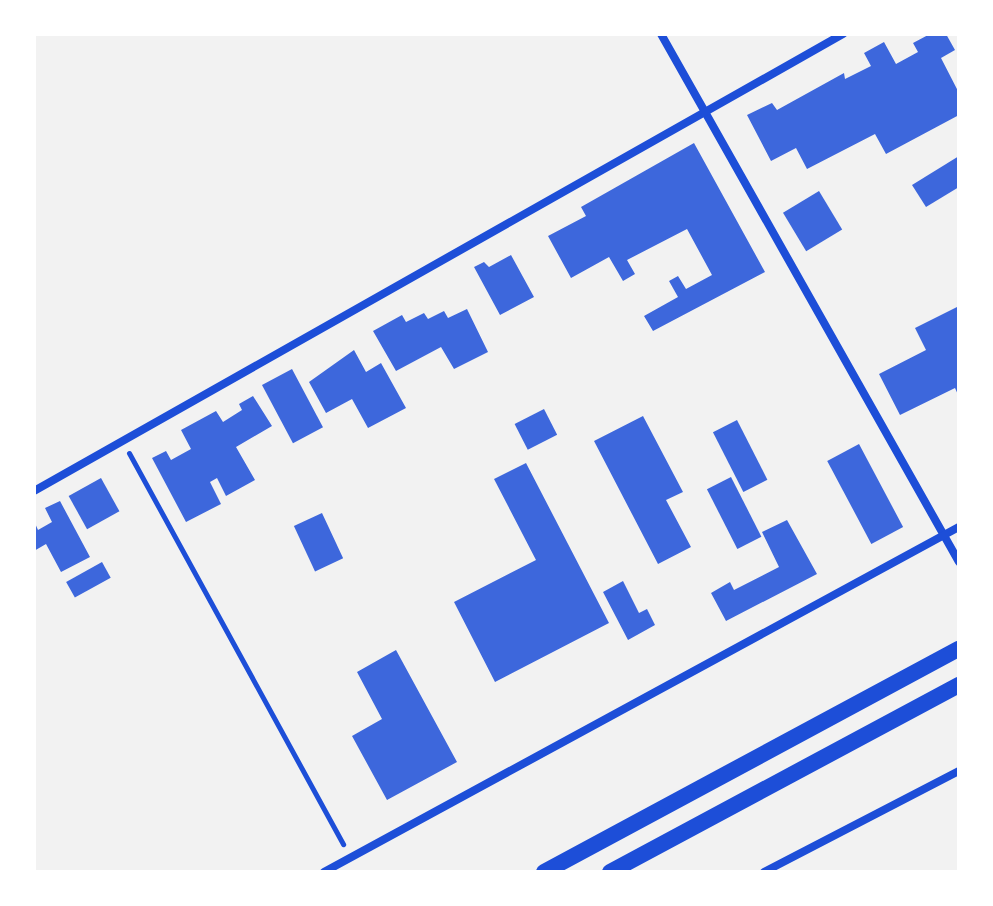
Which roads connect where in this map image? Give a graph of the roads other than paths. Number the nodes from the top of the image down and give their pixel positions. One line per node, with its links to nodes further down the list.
1 (661, 34): 3 (street)
2 (843, 34): 3 (street)
3 (705, 111): 4 (street); 6 (street)
4 (34, 491)
5 (959, 527): 6 (street)
6 (945, 534): 7 (street); 11 (street)
7 (959, 562)
8 (959, 649): 12 (main road)
9 (959, 685): 13 (main road)
10 (959, 771): 14 (street)
11 (324, 872)
12 (544, 872)
13 (610, 872)
14 (764, 872)

